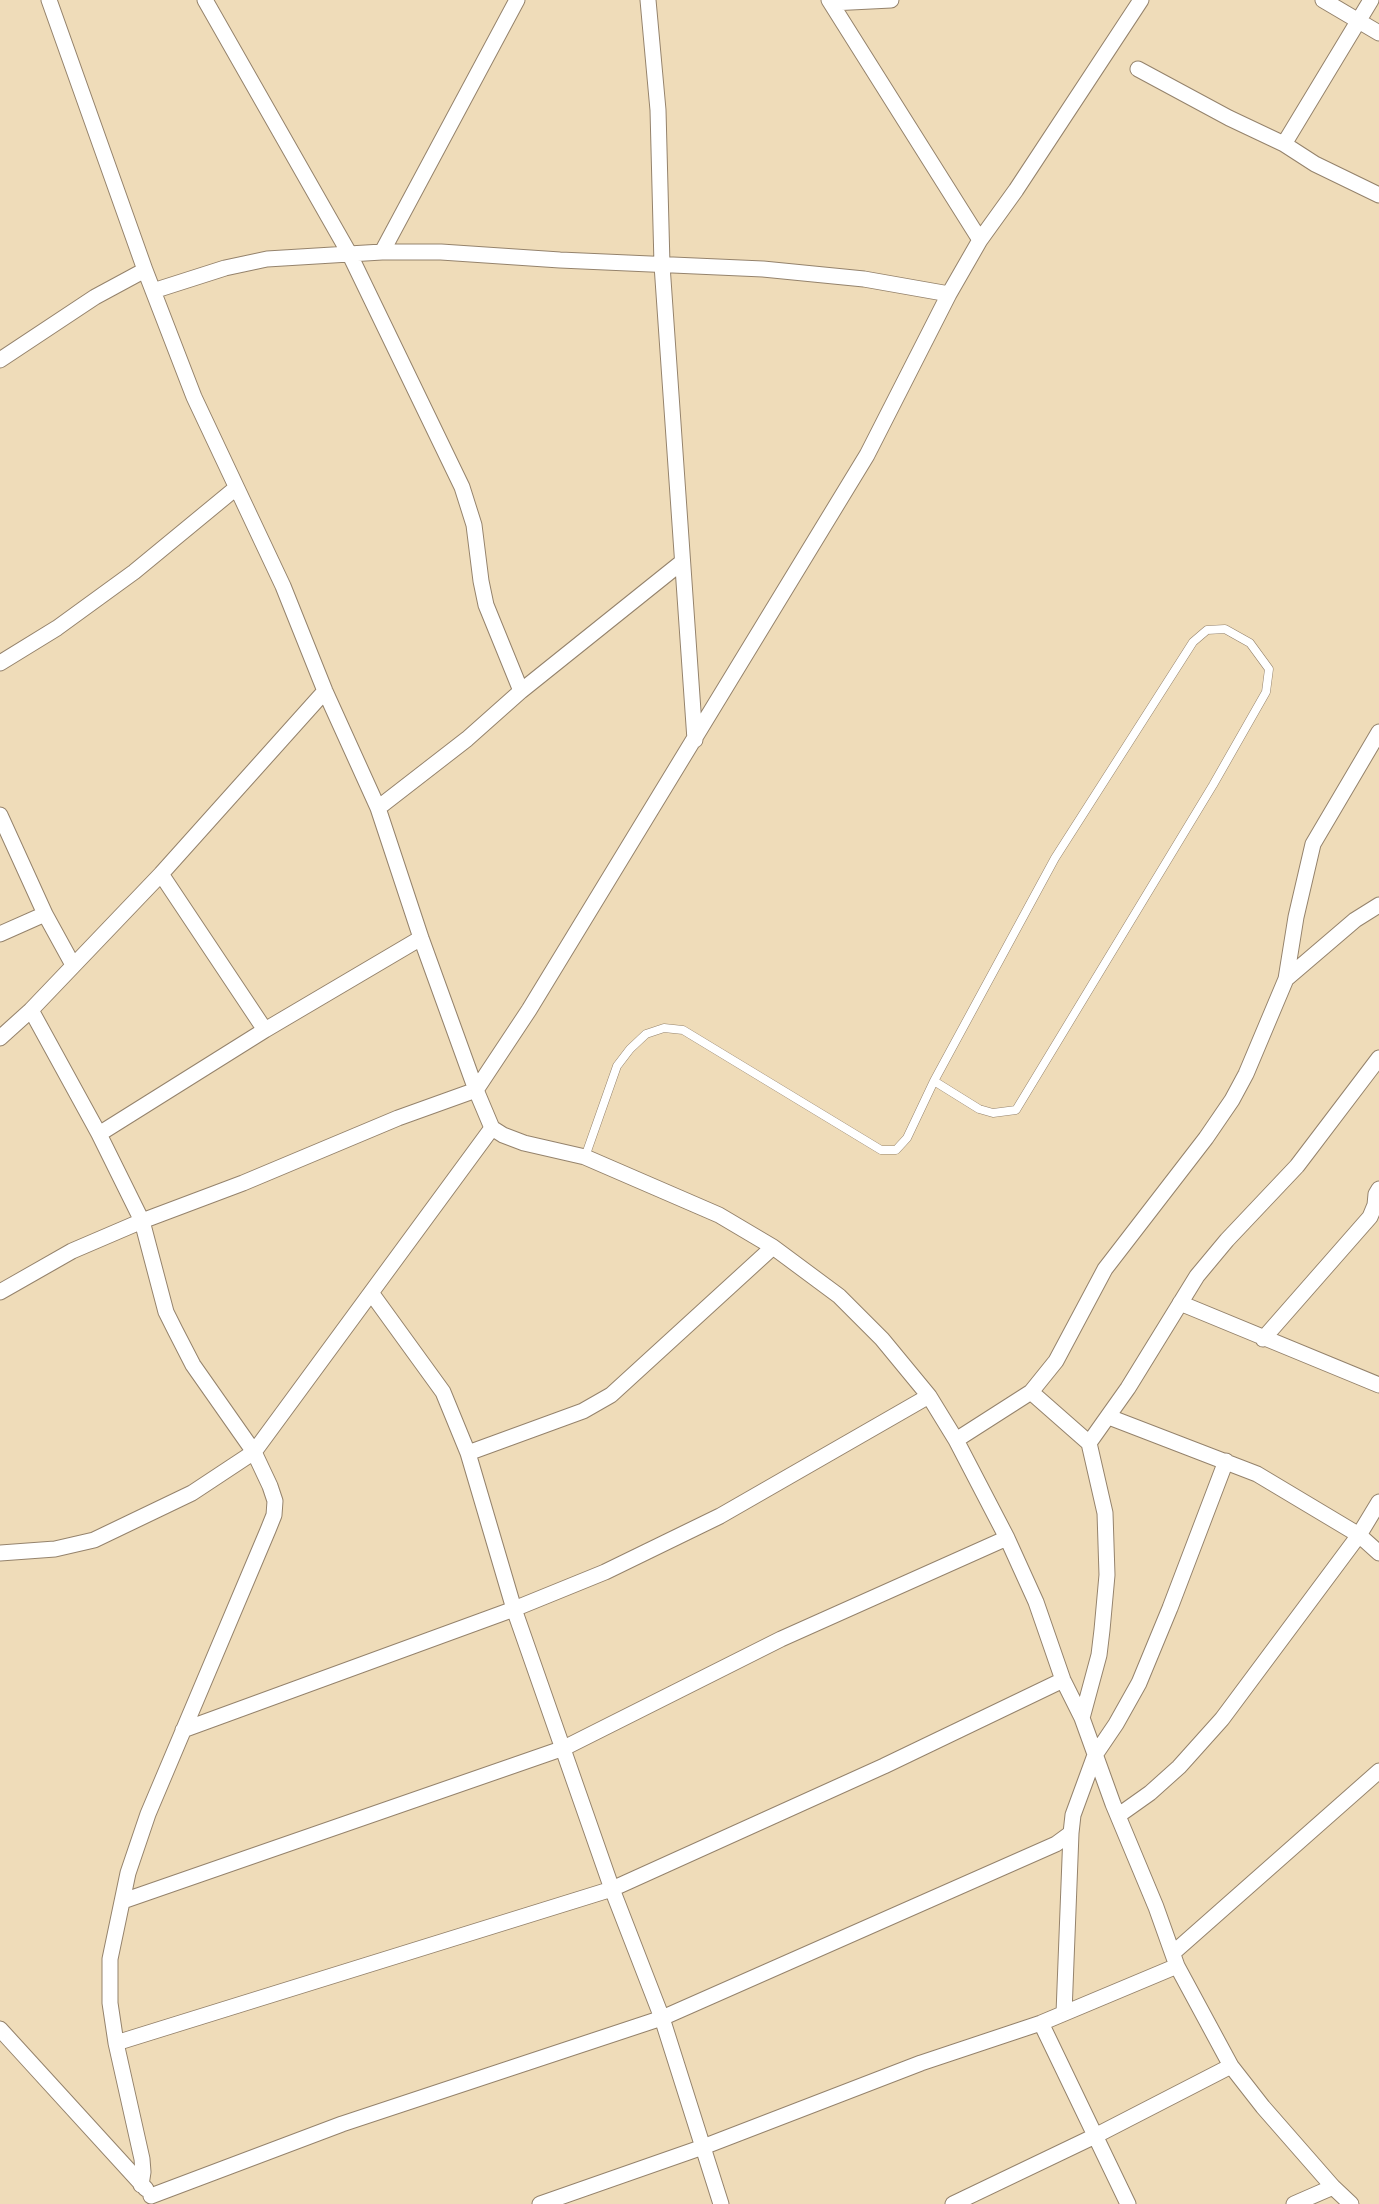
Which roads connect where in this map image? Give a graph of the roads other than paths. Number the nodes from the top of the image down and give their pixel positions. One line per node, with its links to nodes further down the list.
1 (50, 0): 19 (street)
2 (204, 0): 17 (street)
3 (517, 0): 16 (street)
4 (648, 0): 18 (street)
5 (891, 0): 9 (street)
6 (1141, 0): 15 (street)
7 (1323, 0): 10 (street)
8 (1371, 0): 10 (street)
9 (830, 1): 15 (street)
10 (1359, 22): 11 (street); 13 (street)
11 (1379, 33)
12 (1138, 68): 13 (street)
13 (1284, 144): 14 (street)
14 (1379, 195)
15 (980, 240): 21 (street)
16 (382, 252): 17 (street); 18 (street)
17 (349, 253): 20 (street); 27 (street)
18 (662, 265): 21 (street); 24 (street)
19 (145, 270): 20 (street); 22 (street)
20 (153, 291): 23 (street)
21 (949, 294): 29 (street)
22 (0, 360)
23 (236, 488): 25 (street); 26 (street)
24 (682, 562): 27 (street); 29 (street)
25 (0, 663)
26 (326, 691): 30 (street); 32 (street)
27 (521, 691): 30 (street)
28 (1379, 732): 38 (street)
29 (695, 740): 44 (street)
30 (378, 808): 36 (street)
31 (0, 815): 34 (street)
32 (161, 874): 37 (street); 40 (street)
33 (1379, 905): 38 (street)
34 (45, 914): 35 (street); 37 (street)
35 (0, 934)
36 (421, 938): 40 (street); 44 (street)
37 (73, 966): 39 (street)
38 (1286, 980): 56 (street)
39 (31, 1010): 41 (street); 46 (street)
40 (264, 1030): 46 (street)
41 (0, 1038)
42 (1379, 1058): 53 (street)
43 (934, 1080): 43 (lane); 47 (lane)
44 (476, 1090): 45 (street); 49 (street)
45 (492, 1128): 47 (street); 52 (street)
46 (100, 1134): 49 (street)
47 (585, 1157): 50 (street)
48 (1379, 1189): 54 (street)
49 (142, 1222): 51 (street); 61 (street)
50 (773, 1247): 57 (street); 62 (street)
51 (0, 1292)
52 (372, 1294): 61 (street); 62 (street)
53 (1180, 1303): 54 (street); 58 (street)
54 (1263, 1339): 55 (street)
55 (1379, 1385)
56 (1031, 1392): 59 (street); 60 (street)
57 (929, 1396): 59 (street); 69 (street)
58 (1109, 1416): 60 (street); 63 (street)
59 (956, 1440): 66 (street)
60 (1089, 1444): 71 (street)
61 (254, 1452): 67 (street); 72 (street)
62 (468, 1453): 69 (street)
63 (1226, 1461): 65 (street); 74 (street)
64 (1379, 1502): 65 (street)
65 (1359, 1535): 68 (street); 76 (street)
66 (1007, 1538): 70 (street); 73 (street)
67 (0, 1553)
68 (1379, 1553)
69 (514, 1609): 72 (street); 73 (street)
70 (1063, 1680): 71 (street); 78 (street)
71 (1082, 1718): 74 (street)
72 (183, 1730): 79 (street)
73 (564, 1748): 78 (street); 79 (street)
74 (1095, 1756): 76 (street); 77 (street)
75 (1379, 1771): 80 (street)
76 (1119, 1815): 80 (street)
77 (1071, 1833): 81 (street); 82 (street)
78 (612, 1890): 82 (street); 85 (street)
79 (123, 1901): 85 (street)
80 (1175, 1960): 81 (street); 86 (street)
81 (1064, 2013): 83 (street)
82 (662, 2018): 88 (street); 90 (street)
83 (1041, 2023): 87 (street); 88 (street)
84 (0, 2029): 90 (street)
85 (116, 2043): 90 (street)
86 (1231, 2066): 87 (street); 89 (street)
87 (1095, 2136): 93 (street); 94 (street)
88 (703, 2147): 91 (street); 92 (street)
89 (1333, 2187): 95 (street); 96 (street)
90 (150, 2195)
91 (540, 2204)
92 (721, 2204)
93 (953, 2204)
94 (1128, 2204)
95 (1294, 2204)
96 (1351, 2204)

